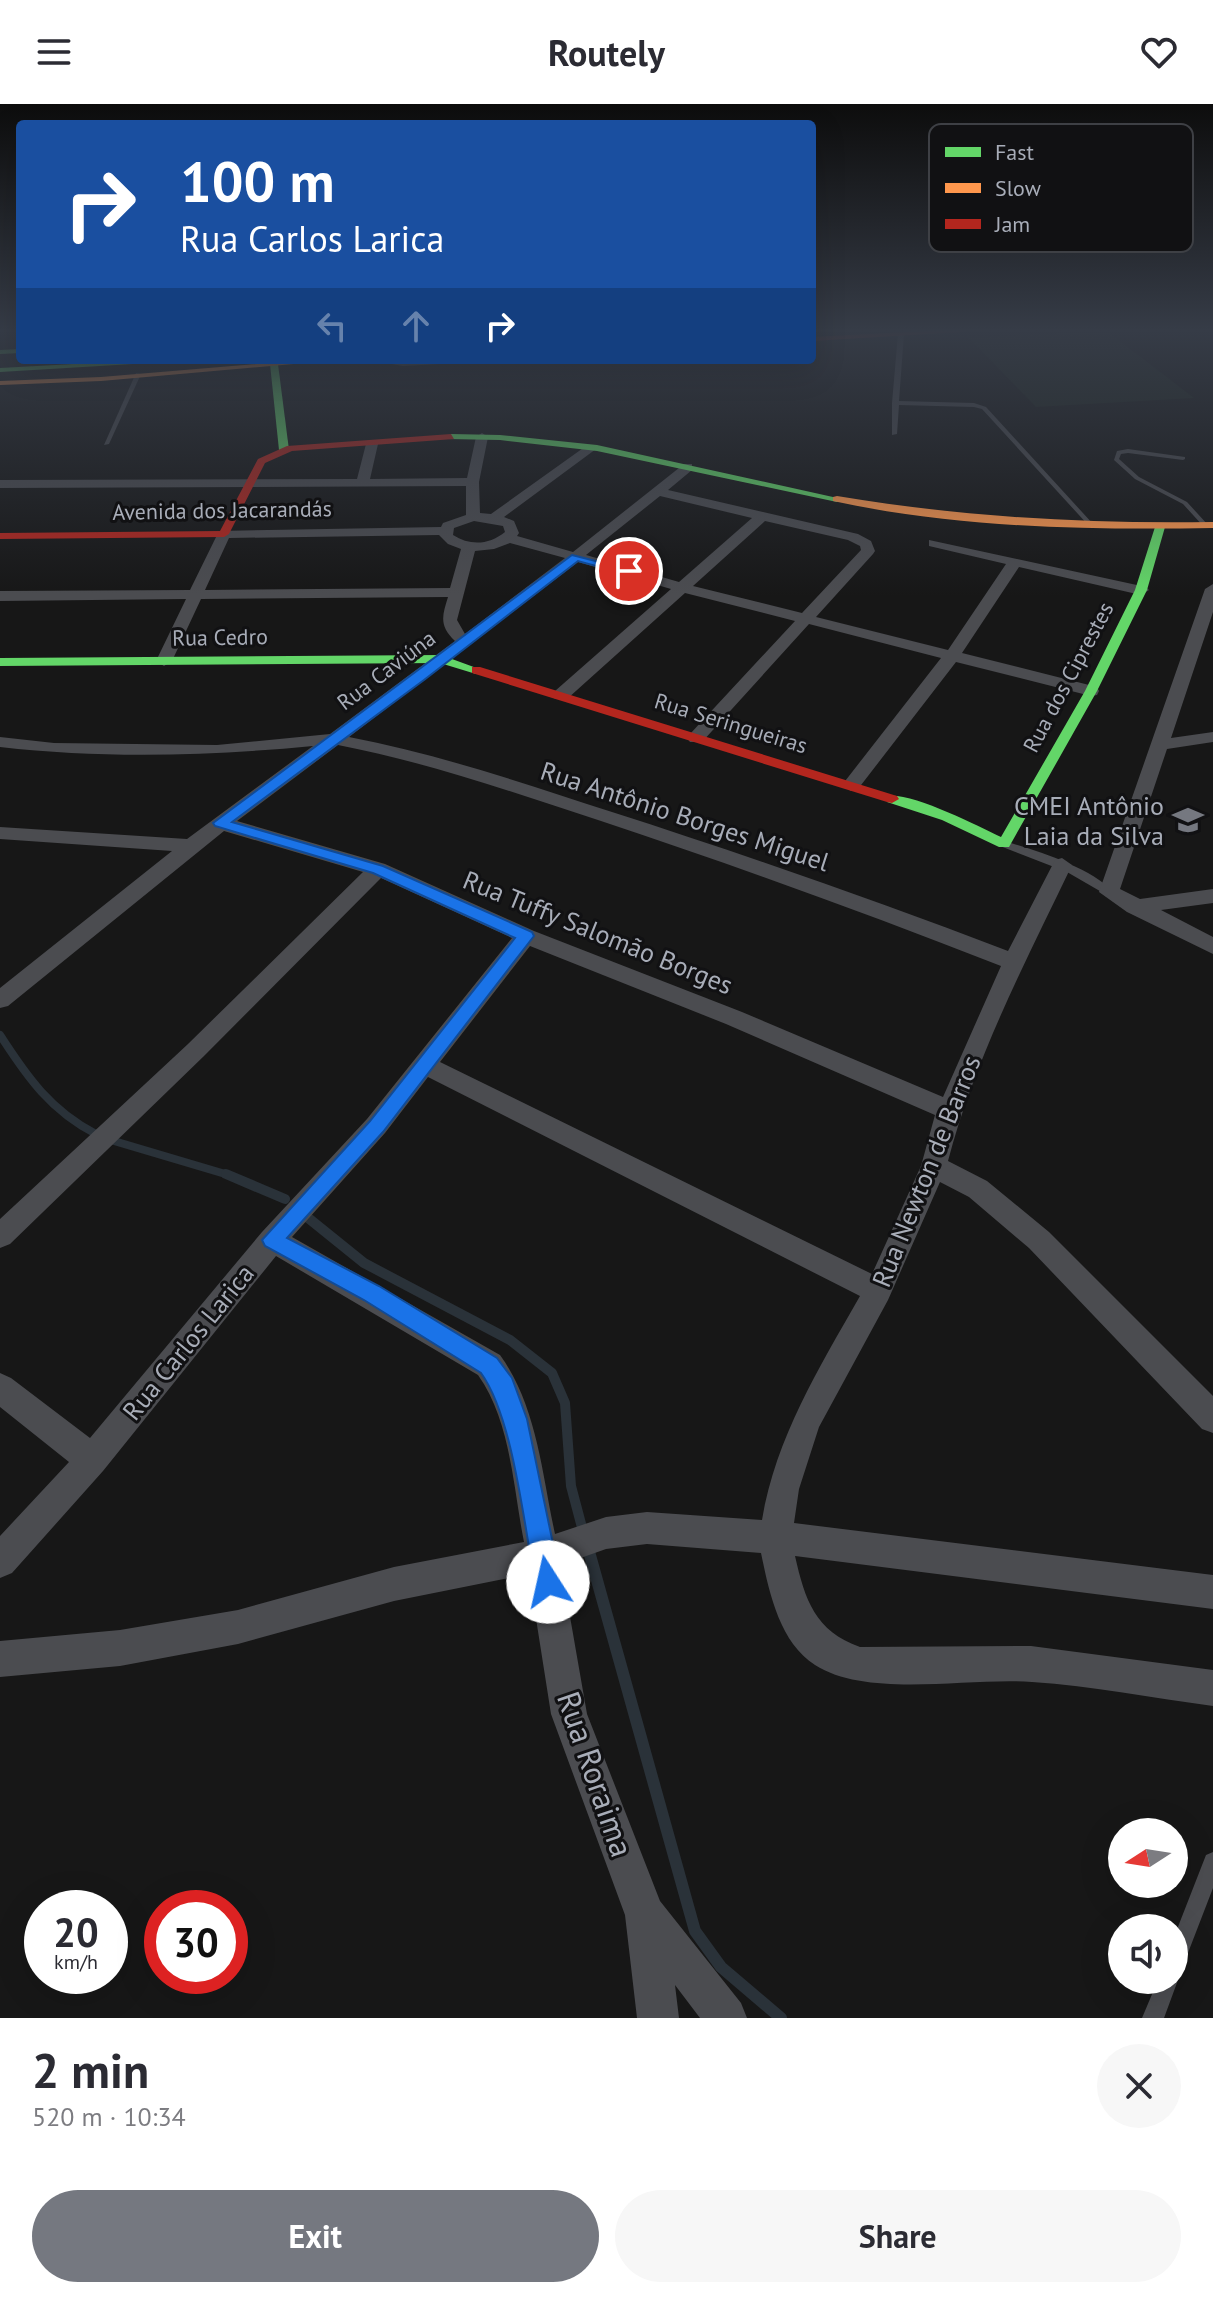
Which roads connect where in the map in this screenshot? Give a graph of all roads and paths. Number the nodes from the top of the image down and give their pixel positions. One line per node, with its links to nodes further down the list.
1 (118, 417): 7 (lane)
2 (280, 417): 10 (street)
3 (895, 417): 5 (lane)
4 (993, 417): 21 (lane)
5 (894, 434)
6 (482, 437): 8 (street); 9 (street); 14 (street)
7 (106, 444)
8 (372, 444): 10 (street); 13 (street)
9 (590, 449): 12 (street); 20 (street)
10 (284, 450): 15 (street)
11 (1183, 458): 22 (lane)
12 (688, 467): 17 (street, Rua Caviúna); 21 (street)
13 (363, 482): 14 (street); 15 (street)
14 (473, 482): 19 (street)
15 (248, 483): 16 (street); 25 (street)
16 (8, 488)
17 (656, 491): 18 (street); 30 (street, Rua Caviúna)
18 (762, 516): 32 (street); 38 (street)
19 (473, 517): 20 (street); 24 (street)
20 (494, 518): 27 (street)
21 (1091, 525): 23 (street)
22 (1210, 526): 23 (street)
23 (1160, 527): 33 (street, Rua dos Ciprestes)
24 (445, 531): 25 (street, Avenida dos Jacarandás); 29 (street)
25 (224, 534): 26 (street, Avenida dos Jacarandás); 36 (street)
26 (0, 536)
27 (509, 538): 29 (street); 30 (street)
28 (934, 543): 31 (street)
29 (469, 546): 34 (street)
30 (576, 557): 32 (street); 39 (street, Rua Caviúna)
31 (1015, 561): 33 (street); 40 (street)
32 (684, 588): 38 (street); 45 (street)
33 (1141, 590): 44 (street, Rua dos Ciprestes)
34 (455, 592): 36 (street); 39 (street)
35 (0, 596): 36 (street)
36 (193, 596): 42 (street)
37 (1211, 598): 50 (street)
38 (804, 618): 40 (street); 47 (street)
39 (464, 641): 41 (street, Rua Caviúna)
40 (953, 654): 44 (street); 51 (street)
41 (441, 659): 42 (street, Rua Cedro); 45 (street, Rua Seringueiras); 48 (street, Rua Caviúna)
42 (164, 661): 43 (street, Rua Cedro)
43 (0, 662)
44 (1091, 691): 54 (street, Rua dos Ciprestes)
45 (561, 695): 47 (street, Rua Seringueiras)
46 (1213, 737): 50 (street)
47 (696, 738): 51 (street, Rua Seringueiras)
48 (333, 739): 49 (street); 52 (street, Rua Caviúna); 63 (street, Rua Antônio Borges Miguel)
49 (0, 742)
50 (1159, 745): 58 (street)
51 (851, 785): 54 (street, Rua Seringueiras)
52 (220, 823): 55 (street, Rua Caviúna); 57 (street, Rua Tuffy Salomão Borges)
53 (0, 833): 55 (street)
54 (1004, 844): 56 (lane)
55 (191, 846): 64 (street, Rua Caviúna)
56 (1062, 865): 58 (lane); 63 (street, Rua Newton de Barros)
57 (378, 869): 61 (street, Rua Tuffy Salomão Borges); 68 (street)
58 (1109, 892): 60 (street)
59 (1213, 896): 60 (street)
60 (1134, 907): 62 (street)
61 (526, 936): 65 (street, Rua Carlos Larica); 66 (street, Rua Tuffy Salomão Borges)
62 (1213, 946)
63 (1014, 962): 66 (street, Rua Newton de Barros)
64 (0, 1000)
65 (423, 1064): 69 (street, Rua Carlos Larica); 70 (street)
66 (949, 1110): 67 (street, Rua Newton de Barros)
67 (934, 1166): 70 (street, Rua Newton de Barros); 72 (street)
68 (0, 1236)
69 (272, 1240): 73 (street, Rua Carlos Larica); 75 (street, Rua Roraima)
70 (878, 1291): 74 (street, Rua Newton de Barros)
71 (0, 1388): 73 (street)
72 (1213, 1418)
73 (92, 1460): 76 (street, Rua Carlos Larica)
74 (775, 1537): 75 (street); 77 (street); 79 (street, Rua Newton de Barros)
75 (554, 1550): 78 (street); 81 (street, Rua Roraima)
76 (0, 1561)
77 (1213, 1592)
78 (0, 1659)
79 (1213, 1688)
80 (1213, 1862): 82 (lane)
81 (645, 1915): 84 (street, Rua Roraima); 85 (street, Rua Roraima)
82 (1188, 1927)
83 (1162, 1994): 86 (lane)
84 (658, 2018)
85 (726, 2018)
86 (1153, 2018)

